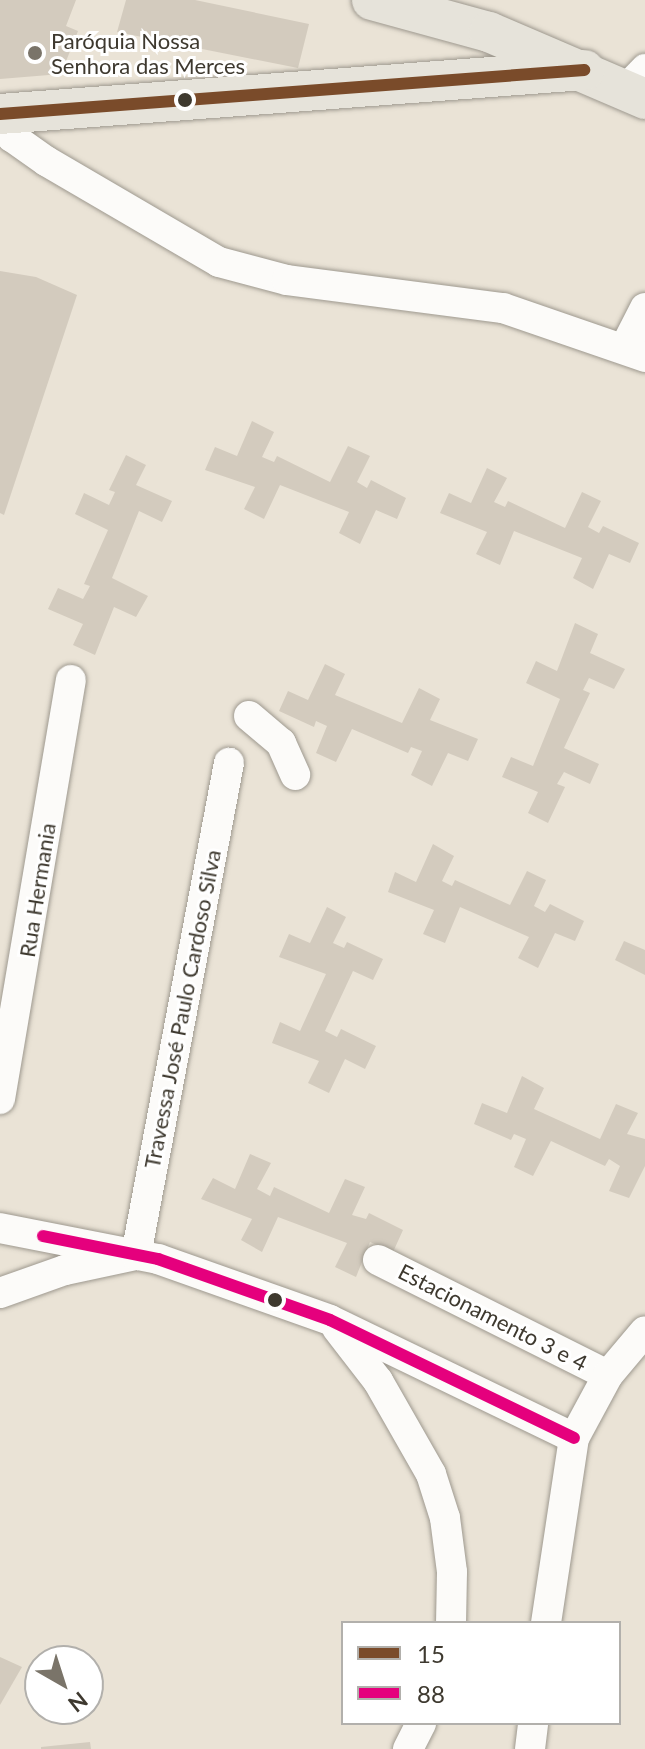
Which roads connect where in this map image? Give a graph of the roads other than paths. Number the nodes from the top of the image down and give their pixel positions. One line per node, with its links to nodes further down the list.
1 (372, 0): 2 (main road)
2 (455, 25): 3 (main road); 4 (main road)
3 (584, 70): 4 (main road); 5 (main road)
4 (434, 82): 6 (main road)
5 (639, 86)
6 (2, 114): 8 (street)
7 (645, 308): 8 (street)
8 (634, 353)
9 (71, 680): 13 (street, Rua Hermania)
10 (249, 716): 12 (street)
11 (229, 763): 16 (street, Travessa José Paulo Cardoso Silva)
12 (295, 775)
13 (9, 998): 14 (street, Rua Hermania)
14 (0, 1099)
15 (0, 1228): 16 (street)
16 (136, 1255): 18 (street); 19 (street)
17 (378, 1260): 21 (street, Estacionamento 3 e 4)
18 (0, 1293)
19 (330, 1320): 22 (street); 23 (street)
20 (643, 1341): 21 (street)
21 (608, 1375): 22 (street)
22 (574, 1438): 24 (street)
23 (451, 1621)
24 (546, 1621)
25 (420, 1725): 27 (street)
26 (533, 1725): 28 (street)
27 (408, 1749)
28 (530, 1749)

